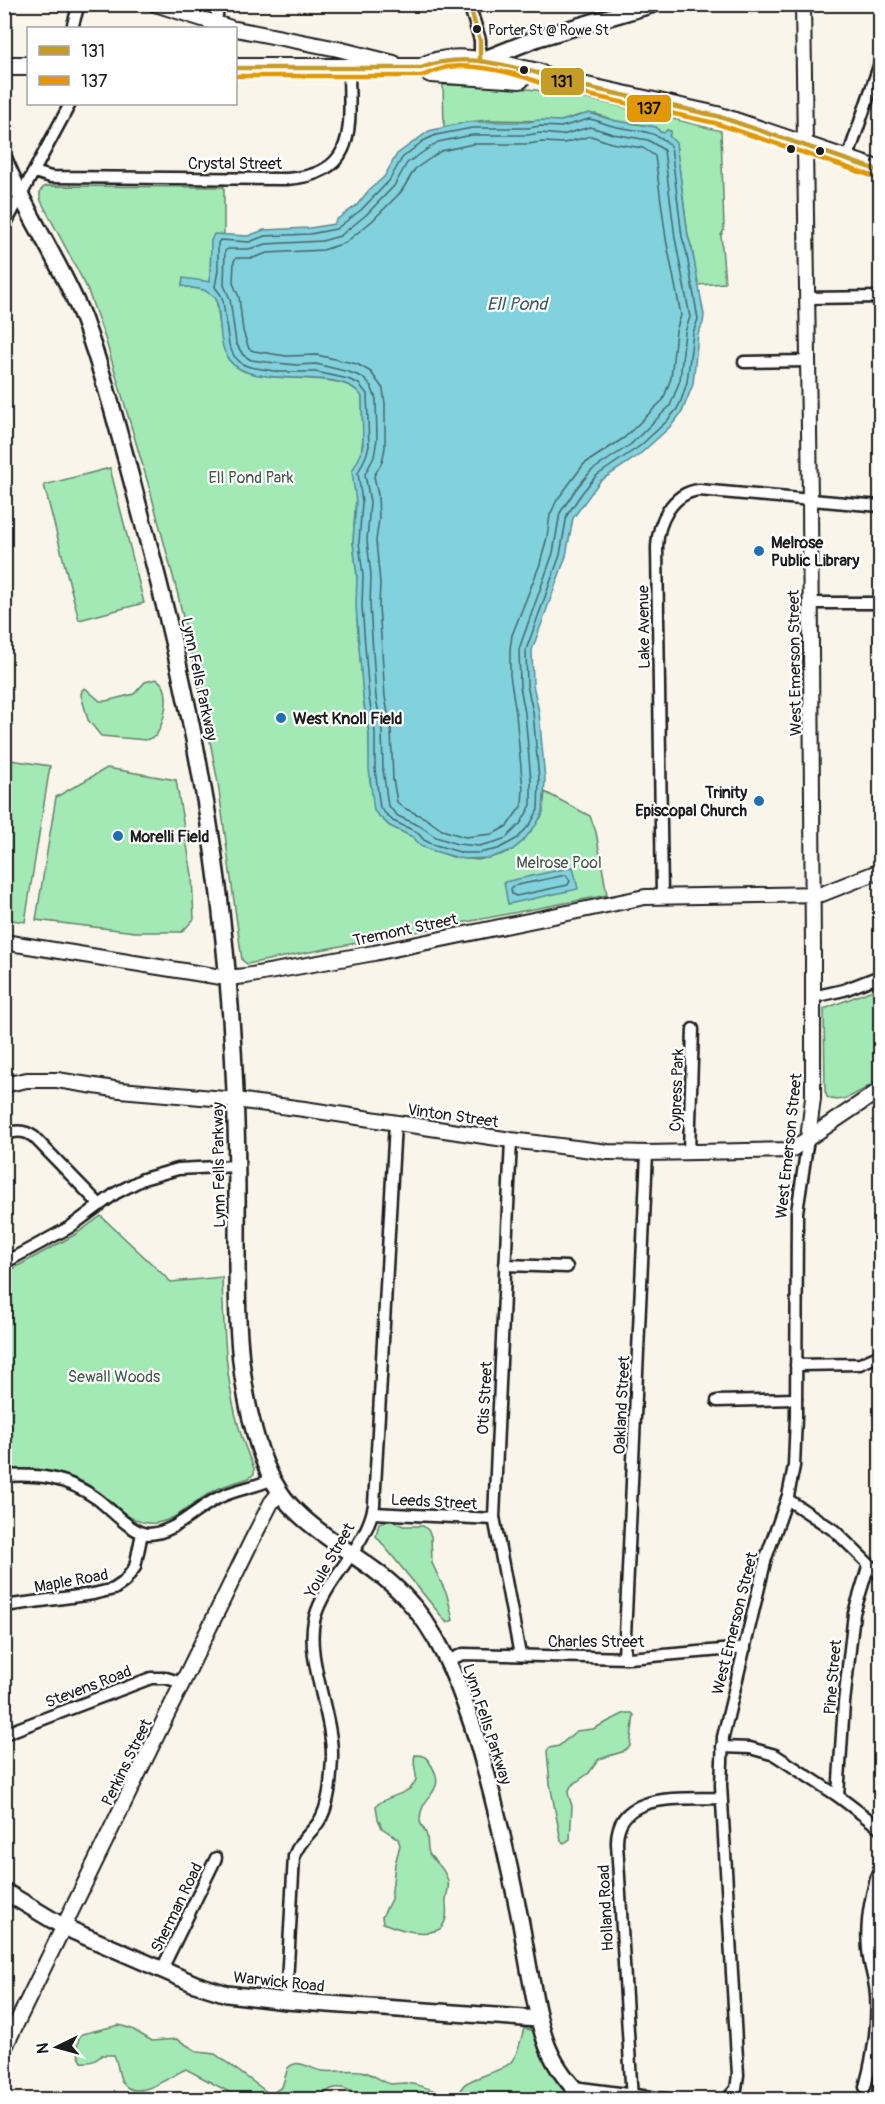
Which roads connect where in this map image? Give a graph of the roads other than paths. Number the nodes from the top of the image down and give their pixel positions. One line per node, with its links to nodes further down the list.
1 (79, 4): 8 (street)
2 (155, 4): 7 (street)
3 (219, 4): 7 (street)
4 (469, 4): 12 (street)
5 (654, 4): 12 (main road)
6 (803, 4): 23 (street, West Emerson Street)
7 (215, 25): 9 (street)
8 (72, 27)
9 (226, 27)
10 (237, 29): 11 (street)
11 (288, 40): 17 (street); 19 (street)
12 (480, 59): 19 (main road); 20 (main road); 21 (main road)
13 (880, 63): 25 (street)
14 (4, 66): 15 (main road)
15 (27, 66)
16 (237, 68): 17 (main road)
17 (311, 68): 18 (main road)
18 (349, 68): 19 (main road); 27 (street, Crystal Street)
19 (417, 68): 20 (main road)
20 (455, 74): 21 (main road)
21 (546, 78): 23 (main road)
22 (69, 105): 27 (street)
23 (806, 146): 25 (main road); 31 (street, West Emerson Street)
24 (4, 159): 28 (main road, Lynn Fells Parkway)
25 (847, 160): 26 (main road)
26 (880, 171)
27 (34, 172): 28 (street)
28 (21, 195): 29 (street); 43 (main road, Lynn Fells Parkway)
29 (4, 227)
30 (880, 297): 31 (street)
31 (808, 298): 32 (street, West Emerson Street)
32 (809, 361): 33 (street); 34 (street, West Emerson Street)
33 (744, 362)
34 (810, 500): 35 (street, Lake Avenue); 36 (street, West Emerson Street); 40 (street, Lake Avenue)
35 (880, 506)
36 (810, 603): 37 (street); 39 (street, West Emerson Street)
37 (880, 603)
38 (880, 871): 39 (street, Tremont Street)
39 (812, 894): 40 (street, Tremont Street); 44 (street, West Emerson Street)
40 (662, 896): 43 (street, Tremont Street)
41 (4, 942): 43 (street, Tremont Street)
42 (880, 976): 44 (street)
43 (227, 978): 48 (main road, Lynn Fells Parkway)
44 (818, 996): 51 (street, West Emerson Street)
45 (693, 1029): 53 (street, Cypress Park)
46 (4, 1085): 48 (street, Vinton Street)
47 (880, 1090): 51 (street, Vinton Street)
48 (236, 1100): 49 (street, Vinton Street); 55 (main road, Lynn Fells Parkway)
49 (395, 1123): 52 (street, Vinton Street); 67 (street, Youle Street)
50 (4, 1135): 56 (street)
51 (808, 1139): 53 (street, Vinton Street); 61 (street, West Emerson Street)
52 (511, 1140): 54 (street, Vinton Street); 58 (street, Otis Street)
53 (689, 1152): 54 (street, Vinton Street)
54 (647, 1153): 76 (street, Oakland Street)
55 (237, 1166): 56 (street); 65 (main road, Lynn Fells Parkway)
56 (100, 1205): 57 (street)
57 (4, 1263)
58 (505, 1265): 59 (street); 68 (street, Otis Street)
59 (567, 1267)
60 (880, 1355): 61 (street)
61 (796, 1365): 62 (street, West Emerson Street)
62 (796, 1399): 63 (street); 66 (street, West Emerson Street)
63 (717, 1401)
64 (4, 1476): 69 (street)
65 (276, 1486): 69 (street); 70 (main road, Lynn Fells Parkway); 78 (street, Perkins Street)
66 (787, 1499): 71 (street); 74 (street, West Emerson Street)
67 (373, 1513): 68 (street, Leeds Street); 70 (street, Youle Street)
68 (494, 1519): 75 (street, Otis Street)
69 (142, 1533): 73 (street, Maple Road)
70 (352, 1554): 77 (main road, Lynn Fells Parkway); 89 (street, Youle Street)
71 (869, 1564): 72 (street); 81 (street, Pine Street)
72 (880, 1575)
73 (4, 1606)
74 (745, 1648): 76 (street, Charles Street); 80 (street, West Emerson Street)
75 (520, 1655): 76 (street, Charles Street); 77 (street, Charles Street)
76 (624, 1658)
77 (447, 1661): 90 (main road, Lynn Fells Parkway)
78 (183, 1683): 79 (street, Stevens Road); 87 (street, Perkins Street)
79 (4, 1734)
80 (722, 1746): 81 (street); 82 (street, West Emerson Street)
81 (838, 1796): 83 (street)
82 (721, 1798): 95 (street, Holland Road); 98 (street, West Emerson Street)
83 (880, 1828)
84 (216, 1858): 88 (street, Sherman Road)
85 (880, 1866): 91 (street)
86 (4, 1891): 87 (main road, Warwick Road)
87 (64, 1927): 88 (main road, Warwick Road); 92 (street, Perkins Street)
88 (162, 1969): 89 (main road, Warwick Road)
89 (286, 2001): 90 (main road, Warwick Road)
90 (538, 2019): 93 (main road, Lynn Fells Parkway)
91 (877, 2048): 94 (street)
92 (4, 2049)
93 (573, 2087): 95 (street); 96 (main road, Lynn Fells Parkway)
94 (865, 2087)
95 (632, 2097): 97 (street)
96 (586, 2100)
97 (673, 2100)
98 (726, 2100)

